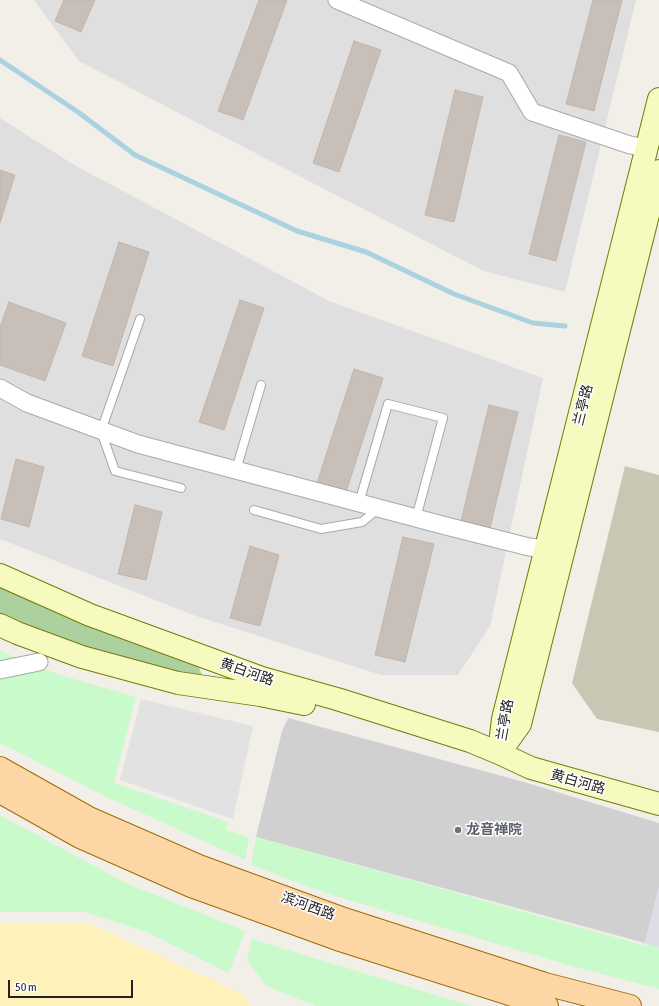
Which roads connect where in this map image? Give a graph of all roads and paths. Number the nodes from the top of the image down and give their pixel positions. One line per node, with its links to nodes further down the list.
1 (337, 0): 3 (street)
2 (659, 99): 3 (street, 兰亭路)
3 (647, 148): 15 (street, 兰亭路)
4 (659, 171): 20 (street, 兰亭路)
5 (140, 319): 8 (lane)
6 (261, 385): 9 (lane)
7 (0, 388): 8 (street)
8 (101, 431): 9 (street); 10 (lane)
9 (236, 470): 11 (street)
10 (181, 488)
11 (359, 503): 12 (street); 14 (lane)
12 (379, 508): 13 (lane); 14 (street)
13 (254, 510)
14 (416, 518): 15 (street)
15 (546, 549): 20 (street, 兰亭路)
16 (0, 575): 20 (street, 黄白河路)
17 (0, 625): 20 (street, 黄白河路)
18 (39, 662): 19 (street)
19 (0, 670)
20 (500, 753): 23 (street, 黄白河路); 24 (street, 黄白河路)
21 (0, 768): 26 (main road, 滨河西路)
22 (0, 792): 25 (main road, 滨河西路)
23 (659, 792)
24 (659, 804)
25 (547, 1006)
26 (630, 1006)

